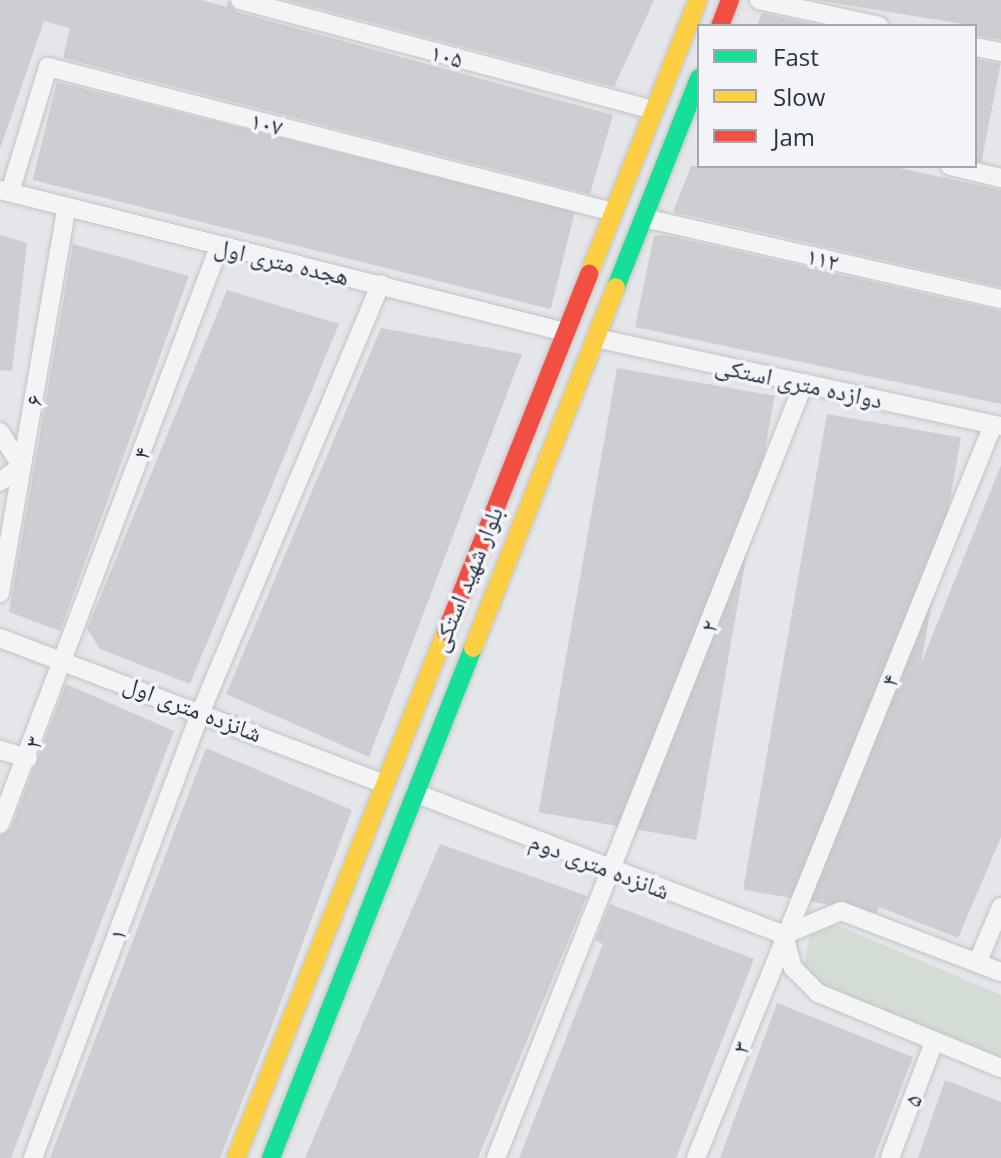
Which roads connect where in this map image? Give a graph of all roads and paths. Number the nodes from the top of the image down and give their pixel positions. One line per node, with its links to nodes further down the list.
1 (240, 0): 11 (street, ۱۰۵)
2 (698, 0): 11 (main road, بلوار شهید استکی)
3 (730, 0): 5 (main road)
4 (759, 0): 6 (street)
5 (721, 24)
6 (870, 24)
7 (977, 47): 8 (street)
8 (1001, 52)
9 (697, 88): 10 (main road, بلوار شهید استکی)
10 (693, 108): 17 (main road, بلوار شهید استکی)
11 (654, 110): 16 (main road, بلوار شهید استکی)
12 (958, 168): 13 (street)
13 (1001, 178)
14 (5, 191): 15 (street, هجده متری اول); 16 (street, ۱۰۷)
15 (67, 207): 18 (street, هجده متری اول); 26 (street, ۶)
16 (613, 212): 21 (main road, بلوار شهید استکی)
17 (644, 218): 20 (street, ۱۱۲); 22 (main road, بلوار شهید استکی)
18 (219, 247): 19 (street, هجده متری اول); 30 (street, ۴)
19 (381, 284): 21 (street, هجده متری اول); 31 (street)
20 (1001, 299)
21 (565, 332): 34 (main road, بلوار شهید استکی)
22 (596, 338): 23 (street, دوازده متری استکی); 35 (main road, بلوار شهید استکی)
23 (804, 383): 24 (street, دوازده متری استکی); 37 (street, ۲)
24 (997, 426): 39 (street, ۴)
25 (0, 432): 26 (street)
26 (21, 466): 27 (street); 28 (street, ۶)
27 (0, 482)
28 (0, 593)
29 (0, 638): 30 (street, شانزده متری اول)
30 (62, 659): 31 (street, شانزده متری اول); 33 (street, ۳)
31 (202, 709): 34 (street, شانزده متری اول); 46 (street, ۱)
32 (0, 750): 33 (street)
33 (28, 758): 36 (street, ۳)
34 (384, 784): 40 (main road, بلوار شهید استکی)
35 (415, 793): 37 (street, شانزده متری دوم); 42 (main road, بلوار شهید استکی)
36 (0, 824)
37 (613, 870): 39 (street, شانزده متری دوم); 49 (street)
38 (1001, 907): 41 (street)
39 (784, 935): 41 (street); 44 (street); 50 (street, ۳)
40 (316, 955): 42 (main road); 47 (main road, بلوار شهید استکی)
41 (977, 963): 43 (street)
42 (346, 967): 48 (main road, بلوار شهید استکی)
43 (1001, 972)
44 (934, 1042): 45 (street); 51 (street, ۵)
45 (1001, 1068)
46 (33, 1158)
47 (236, 1158)
48 (271, 1158)
49 (496, 1158)
50 (696, 1158)
51 (890, 1158)

